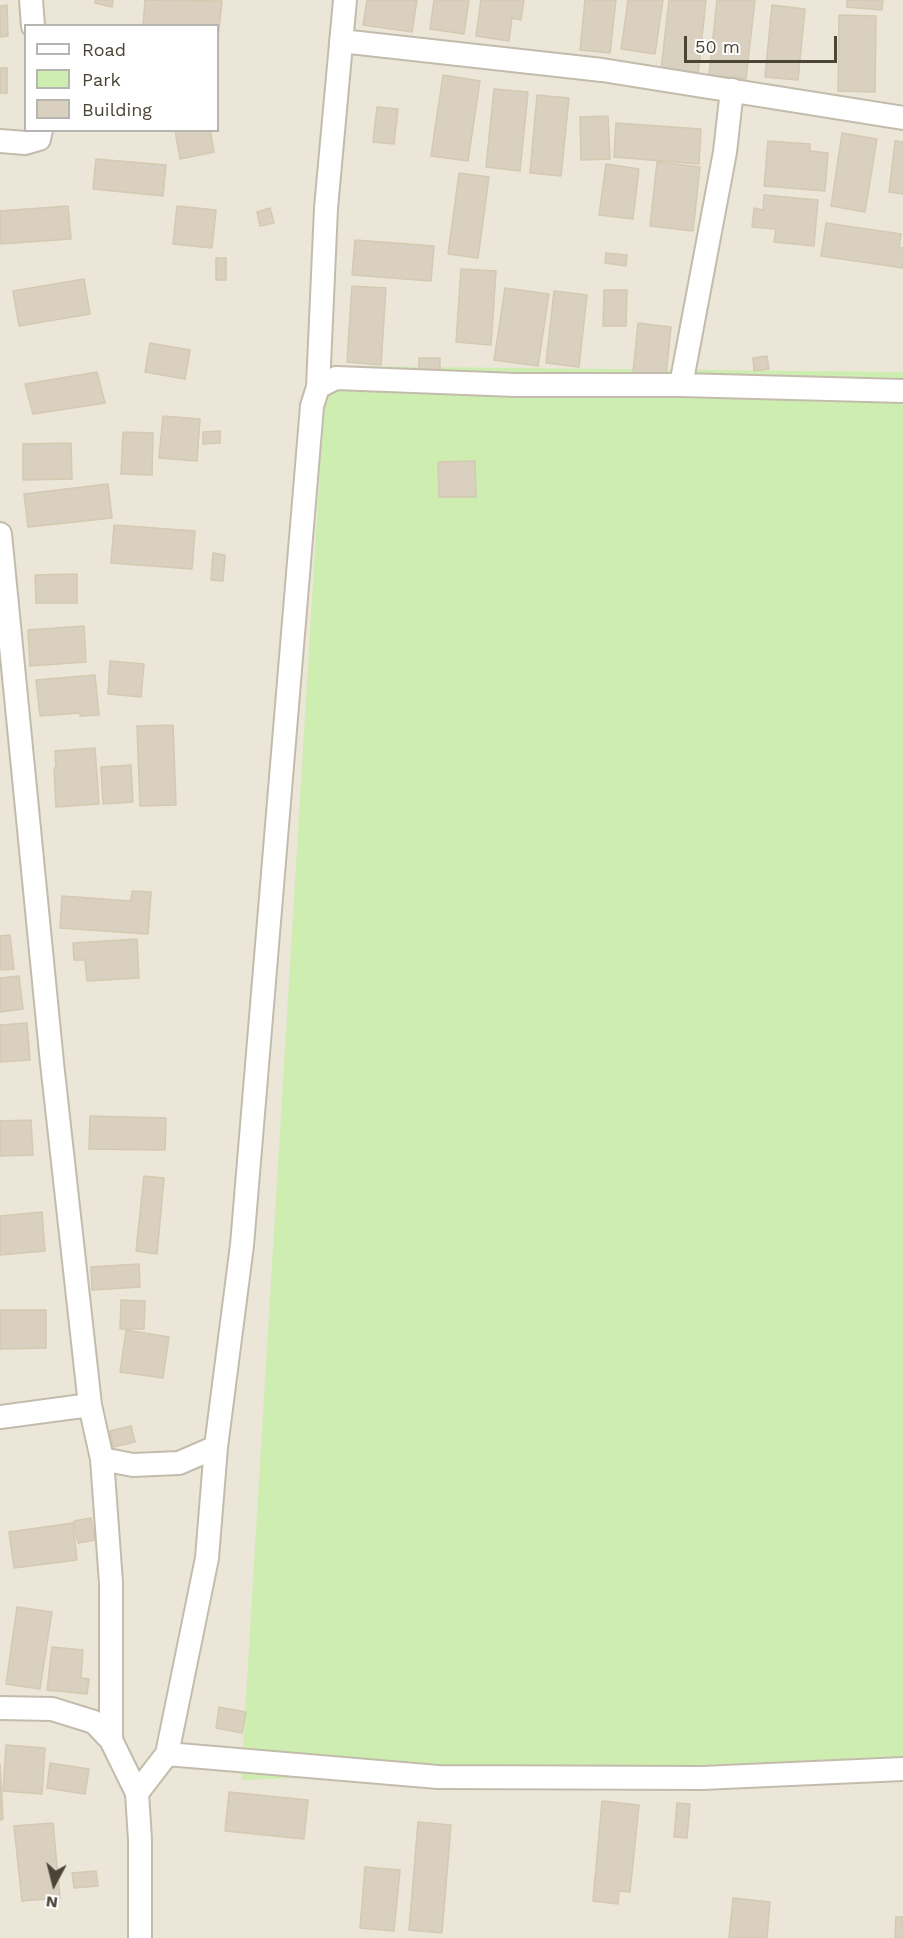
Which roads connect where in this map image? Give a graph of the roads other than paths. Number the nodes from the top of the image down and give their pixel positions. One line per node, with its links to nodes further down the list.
1 (31, 0): 3 (street)
2 (345, 0): 4 (street)
3 (33, 24)
4 (341, 41): 5 (street); 10 (street)
5 (732, 90): 6 (street); 9 (street)
6 (903, 118)
7 (40, 132): 8 (street)
8 (0, 141)
9 (681, 385): 10 (street); 11 (street)
10 (318, 387): 17 (street)
11 (903, 391)
12 (0, 534): 14 (street)
13 (0, 736): 14 (street)
14 (22, 763): 15 (street)
15 (90, 1404): 16 (street); 18 (street)
16 (0, 1417)
17 (216, 1447): 18 (street); 21 (street)
18 (102, 1459): 20 (street)
19 (0, 1708): 20 (street)
20 (111, 1740): 23 (street)
21 (167, 1754): 22 (street); 23 (street)
22 (903, 1769)
23 (137, 1792): 24 (street)
24 (140, 1938)

